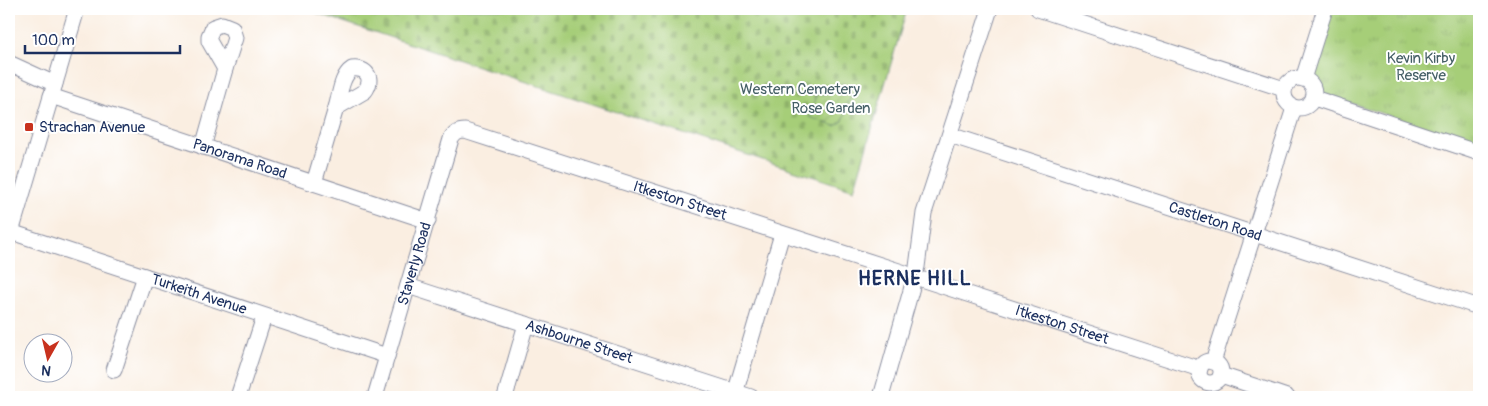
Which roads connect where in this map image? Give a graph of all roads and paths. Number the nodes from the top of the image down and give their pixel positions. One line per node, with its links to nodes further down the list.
1 (78, 9): 9 (street)
2 (990, 9): 14 (street)
3 (1038, 9): 8 (street)
4 (1325, 9): 7 (street)
5 (9, 63): 9 (street)
6 (225, 69): 15 (street)
7 (1303, 78): 8 (street); 10 (street)
8 (1284, 89): 12 (street)
9 (53, 90): 15 (street, Panorama Road); 21 (street)
10 (1314, 98): 12 (street); 16 (street)
11 (336, 108): 17 (street)
12 (1294, 108): 20 (street)
13 (457, 132): 18 (street, Staverly Road); 19 (street, Itkeston Street)
14 (950, 135): 20 (street, Castleton Road); 23 (street)
15 (203, 146): 17 (street, Panorama Road)
16 (1479, 153)
17 (314, 183): 18 (street, Panorama Road)
18 (428, 221): 24 (street, Staverly Road)
19 (782, 234): 23 (street, Itkeston Street); 33 (street)
20 (1254, 234): 25 (street, Castleton Road); 29 (street)
21 (10, 235): 22 (street, Turkeith Avenue)
22 (145, 276): 26 (street, Turkeith Avenue); 30 (street)
23 (915, 277): 29 (street, Itkeston Street); 38 (street)
24 (408, 286): 27 (street, Ashbourne Street); 28 (street, Staverly Road)
25 (1479, 308)
26 (264, 317): 28 (street, Turkeith Avenue); 34 (street)
27 (526, 324): 33 (street, Ashbourne Street); 36 (street)
28 (387, 356): 35 (street, Staverly Road)
29 (1206, 365): 31 (street); 32 (street)
30 (114, 370)
31 (1221, 375): 32 (street); 39 (street)
32 (1205, 390)
33 (735, 395): 37 (street, Ashbourne Street)
34 (238, 397)
35 (375, 397)
36 (505, 397)
37 (751, 397)
38 (881, 397)
39 (1287, 397)

